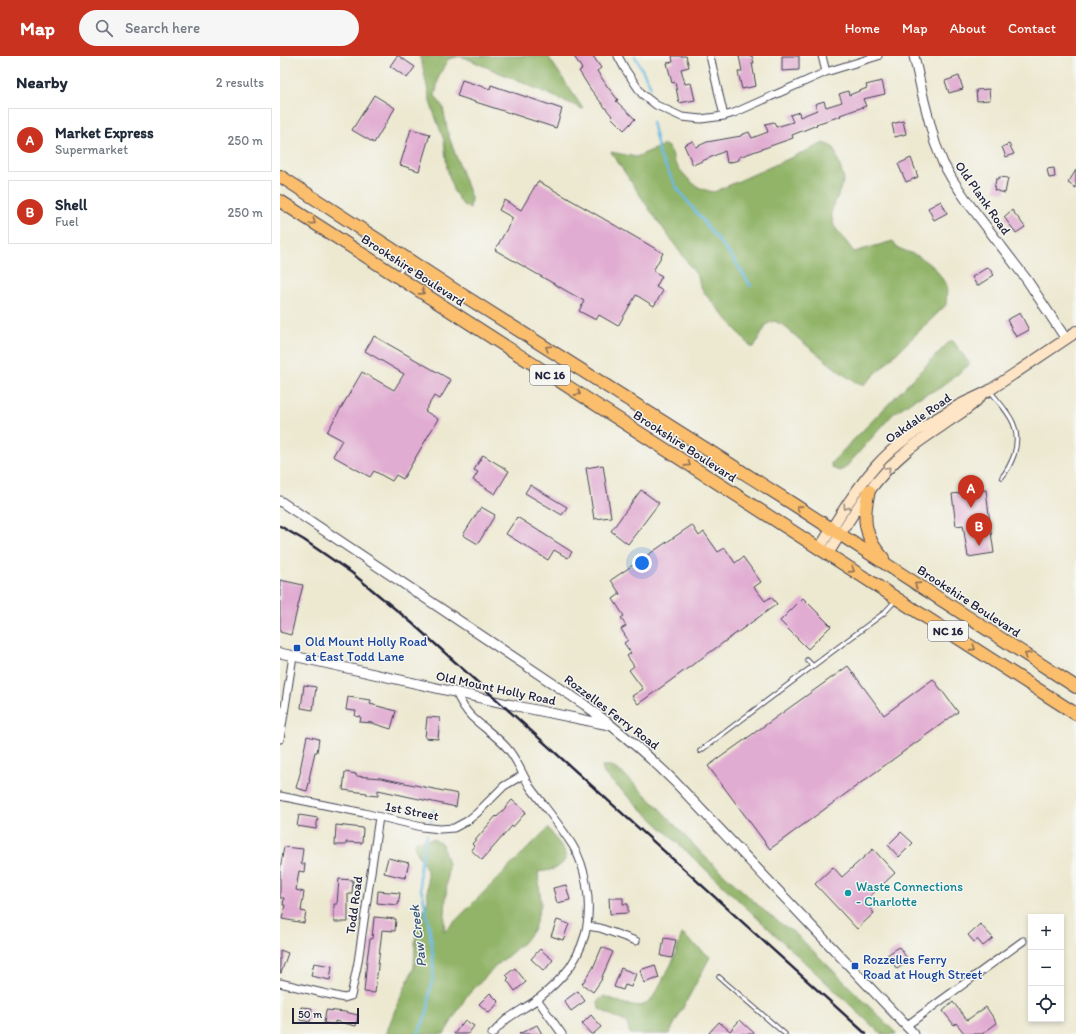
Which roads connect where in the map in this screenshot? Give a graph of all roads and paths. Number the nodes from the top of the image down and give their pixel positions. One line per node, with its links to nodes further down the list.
1 (618, 56): 7 (street)
2 (710, 56): 7 (street)
3 (822, 56): 6 (street)
4 (878, 56): 6 (street)
5 (914, 56): 12 (street, Old Plank Road)
6 (826, 72): 7 (street)
7 (724, 116)
8 (280, 176): 10 (highway, Brookshire Boulevard / NC 16)
9 (280, 201): 11 (highway, Brookshire Boulevard / NC 16, one-way to 11)
10 (411, 261): 11 (lane); 17 (highway, Brookshire Boulevard / NC 16, one-way to 10)
11 (395, 275): 18 (highway, Brookshire Boulevard / NC 16, one-way to 18)
12 (1073, 335): 13 (main road, Oakdale Road)
13 (986, 392): 14 (lane); 15 (main road, Oakdale Road, one-way to 13); 17 (main road, Oakdale Road, one-way to 17)
14 (1002, 477)
15 (869, 491): 17 (main road, Oakdale Road); 19 (highway)
16 (280, 501): 28 (street, Rozzelles Ferry Road)
17 (836, 532): 18 (main road, Oakdale Road); 19 (highway, Brookshire Boulevard / NC 16)
18 (824, 552): 20 (highway, Brookshire Boulevard / NC 16, one-way to 20)
19 (890, 567): 25 (highway, Brookshire Boulevard / NC 16, one-way to 19)
20 (897, 598): 24 (lane); 27 (highway, Brookshire Boulevard / NC 16, one-way to 27)
21 (280, 653): 22 (street, Old Mount Holly Road)
22 (293, 656): 26 (street, Old Mount Holly Road); 29 (street)
23 (807, 660): 24 (lane)
24 (813, 666): 30 (lane)
25 (1076, 687)
26 (456, 693): 28 (street, Old Mount Holly Road); 31 (street)
27 (1076, 714)
28 (612, 725): 40 (street, Rozzelles Ferry Road)
29 (280, 739)
30 (700, 751)
31 (523, 775): 33 (street, 1st Street); 34 (street)
32 (280, 796): 33 (street, 1st Street)
33 (379, 817): 38 (street, Todd Road)
34 (587, 926): 35 (street); 39 (street)
35 (636, 941)
36 (1023, 941): 40 (street)
37 (719, 977): 43 (lane)
38 (280, 983)
39 (537, 999): 41 (street); 42 (street)
40 (906, 1026): 44 (street, Rozzelles Ferry Road)
41 (492, 1034)
42 (562, 1034)
43 (785, 1034)
44 (914, 1034)

